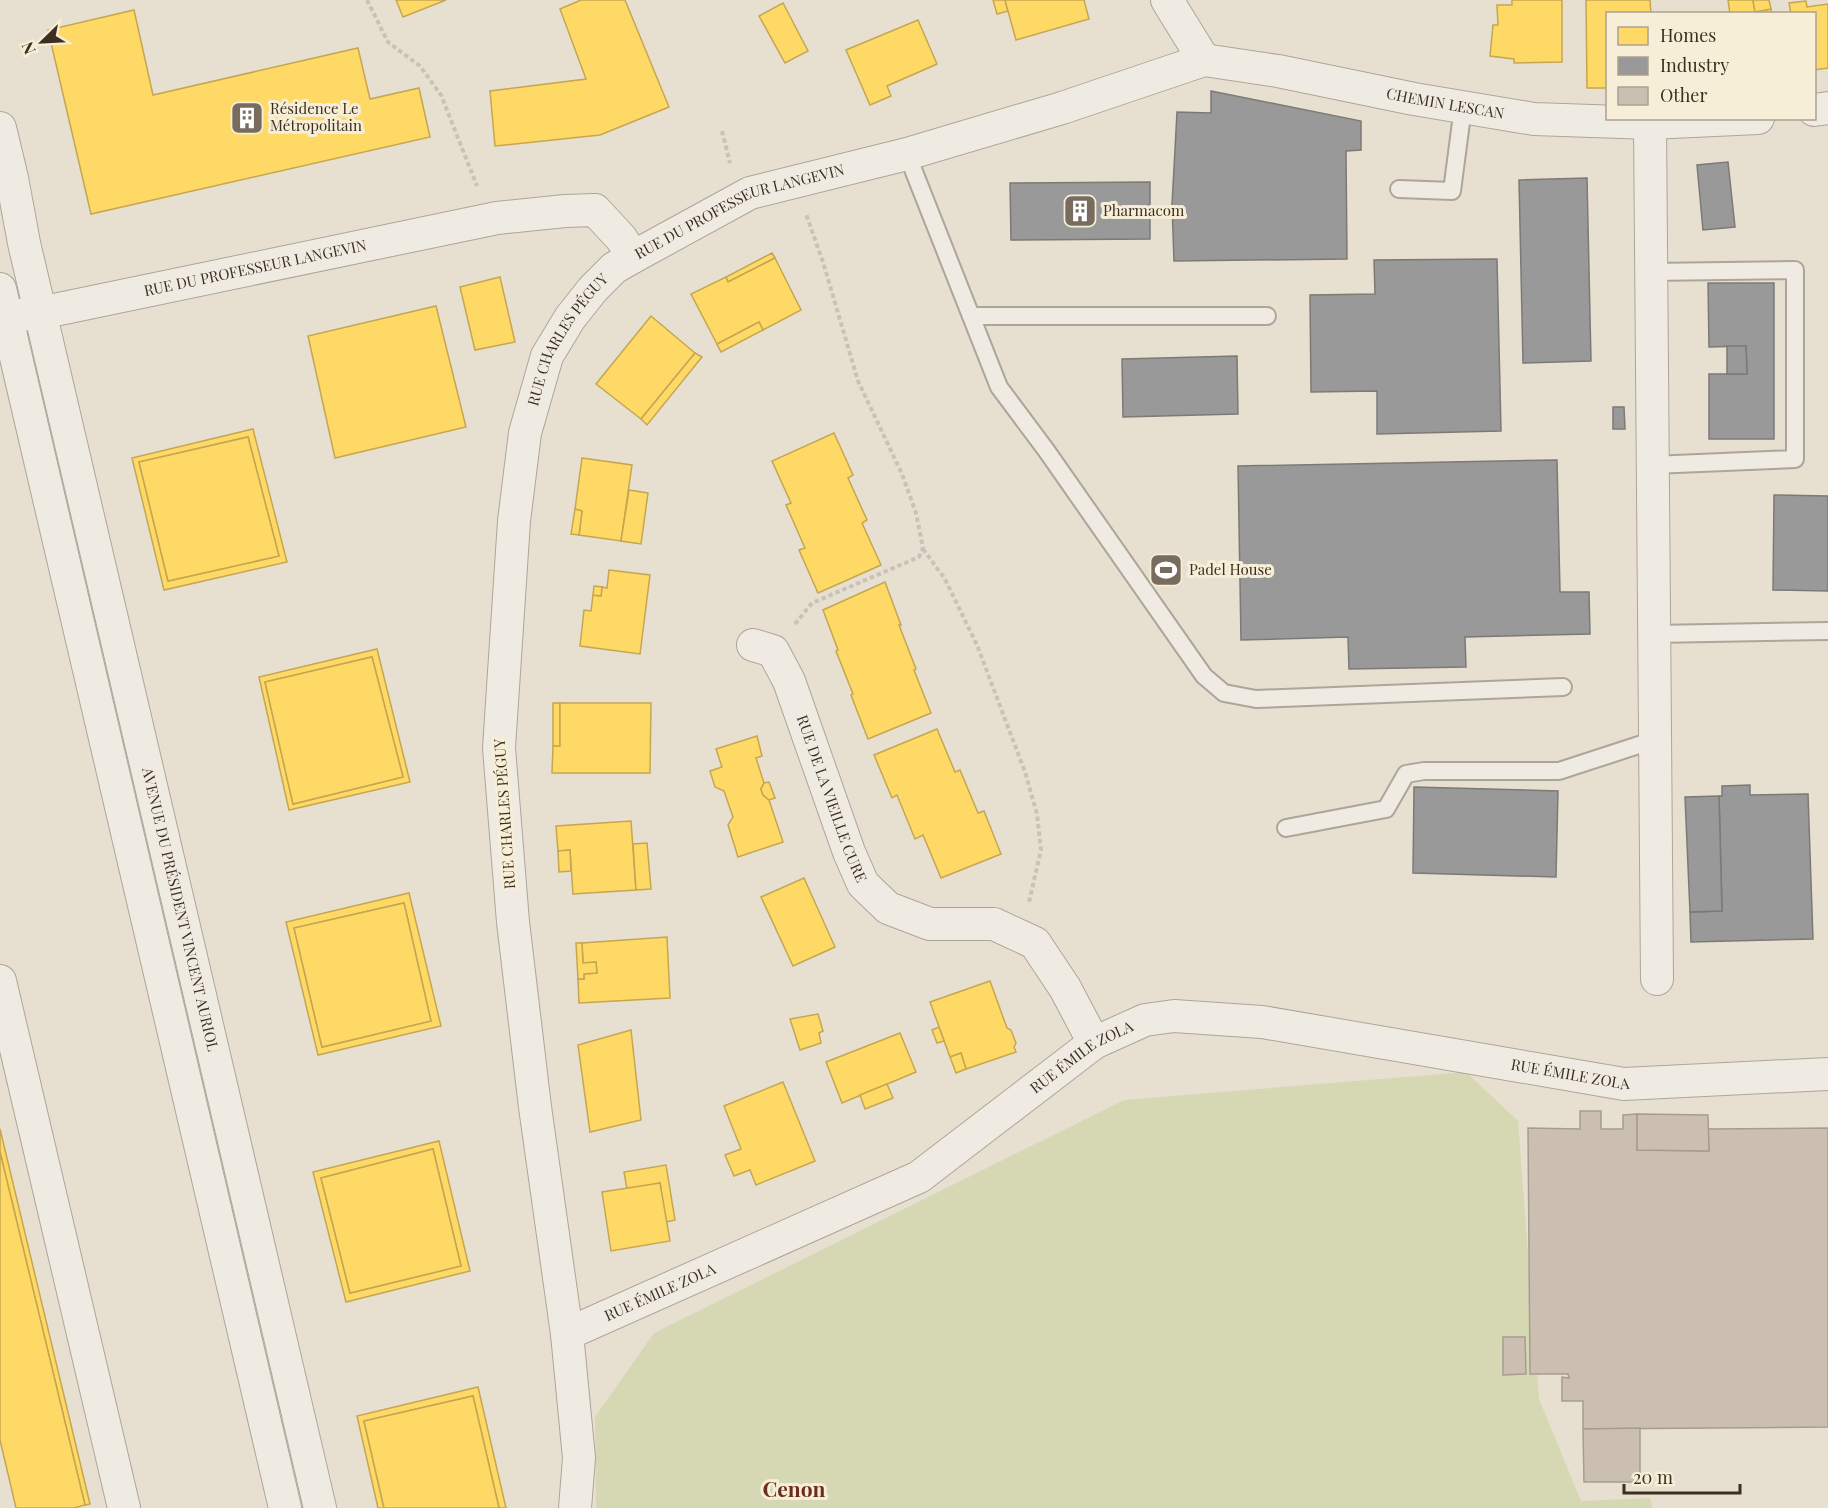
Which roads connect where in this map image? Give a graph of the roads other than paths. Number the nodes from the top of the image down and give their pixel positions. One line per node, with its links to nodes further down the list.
1 (1167, 0): 2 (street)
2 (1204, 60): 3 (street, CHEMIN LESCAN); 7 (street, RUE DU PROFESSEUR LANGEVIN)
3 (1463, 107): 5 (street, CHEMIN LESCAN); 8 (lane)
4 (1715, 120): 5 (street, CHEMIN LESCAN)
5 (1650, 123): 10 (street)
6 (0, 128): 12 (street, AVENUE DU PRÉSIDENT VINCENT AURIOL)
7 (907, 154): 9 (street, RUE DU PROFESSEUR LANGEVIN); 13 (lane)
8 (1399, 189)
9 (633, 256): 12 (street, RUE DU PROFESSEUR LANGEVIN); 26 (street, RUE CHARLES PÉGUY)
10 (1651, 272): 15 (street); 15 (lane)
11 (2, 307): 12 (street); 28 (street)
12 (40, 313): 29 (street, AVENUE DU PRÉSIDENT VINCENT AURIOL)
13 (971, 316): 14 (lane); 19 (lane)
14 (1267, 316)
15 (1652, 465): 17 (street)
16 (1828, 631): 17 (lane)
17 (1654, 634): 20 (street)
18 (763, 648): 24 (street, RUE DE LA VIEILLE CURE)
19 (1563, 687)
20 (1654, 740): 21 (lane); 22 (street)
21 (1286, 828)
22 (1657, 980)
23 (0, 981): 27 (street)
24 (1094, 1043): 25 (street, RUE ÉMILE ZOLA); 26 (street, RUE ÉMILE ZOLA)
25 (1828, 1074)
26 (567, 1334): 30 (street)
27 (124, 1508)
28 (285, 1508)
29 (320, 1508)
30 (575, 1508)

